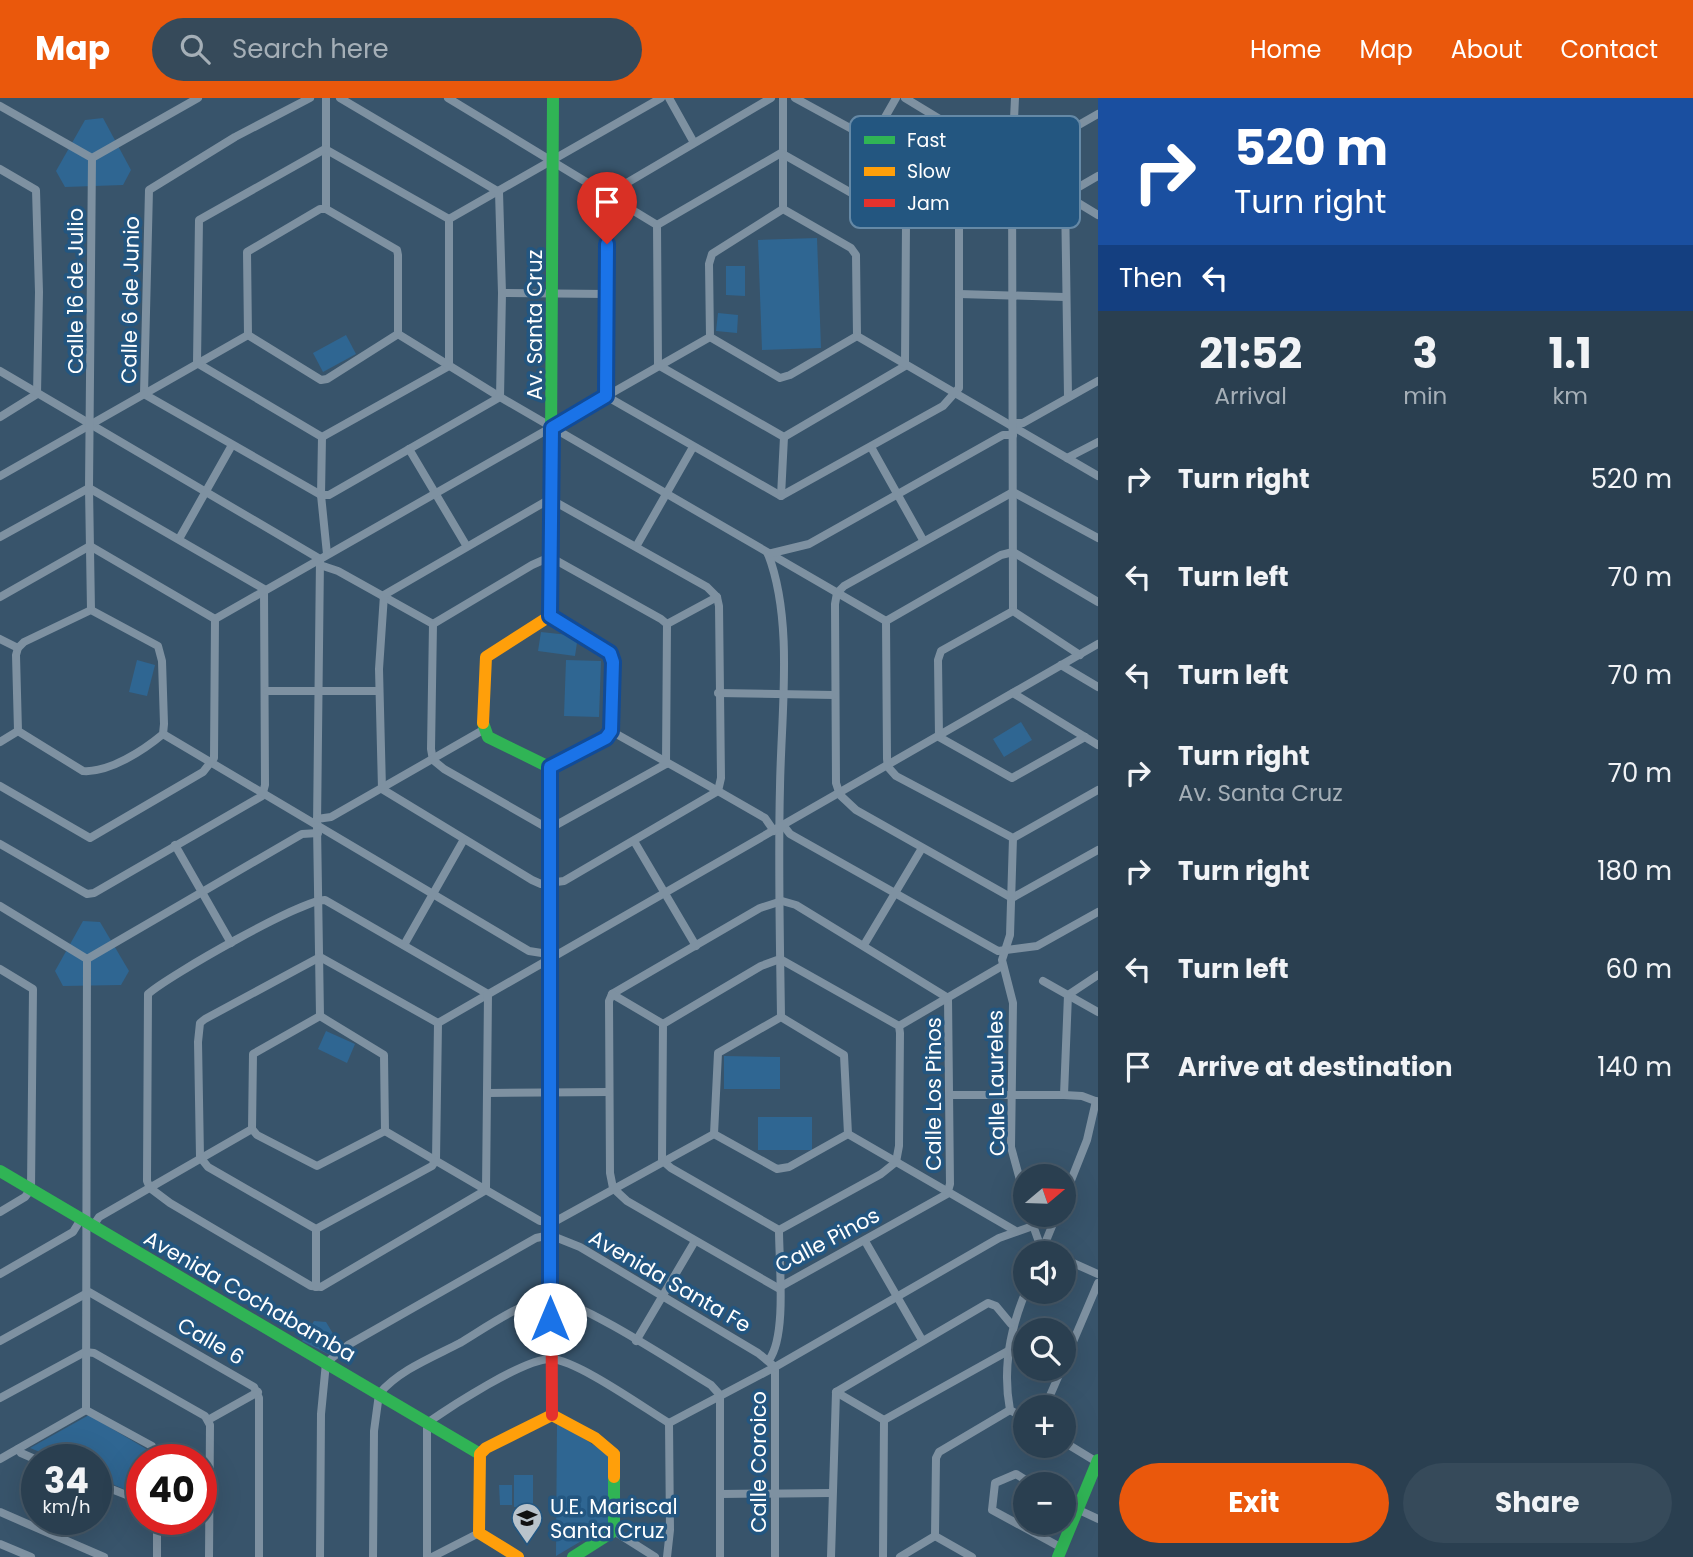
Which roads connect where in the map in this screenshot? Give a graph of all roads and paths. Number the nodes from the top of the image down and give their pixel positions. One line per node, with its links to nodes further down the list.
1 (198, 98): 25 (street)
2 (310, 98): 60 (street, Calle 6 de Junio)
3 (326, 98): 23 (street)
4 (340, 98): 30 (street)
5 (448, 98): 26 (street)
6 (553, 98): 26 (street, Av. Santa Cruz)
7 (661, 98): 26 (street)
8 (669, 98): 22 (street)
9 (771, 98): 22 (street)
10 (783, 98): 24 (street)
11 (795, 98): 21 (street)
12 (896, 98): 17 (street)
13 (905, 98): 18 (street)
14 (1015, 98): 19 (street)
15 (0, 106): 25 (street)
16 (1098, 114): 20 (street)
17 (886, 116)
18 (935, 116)
19 (1014, 116)
20 (1080, 124)
21 (850, 128)
22 (693, 141): 32 (street)
23 (325, 149): 34 (street); 37 (street); 53 (street)
24 (781, 153): 31 (street); 35 (street); 38 (street)
25 (92, 158): 66 (street, Calle 16 de Julio)
26 (553, 160): 30 (street); 32 (street); 45 (street, Av. Santa Cruz)
27 (0, 169): 59 (street)
28 (1098, 176): 29 (street)
29 (1080, 186)
30 (499, 192): 37 (street); 43 (street)
31 (850, 192)
32 (608, 194): 38 (street); 44 (street)
33 (1080, 204): 36 (street)
34 (326, 209): 49 (street); 50 (street)
35 (783, 209): 51 (street); 52 (street)
36 (1098, 215)
37 (449, 219): 55 (street)
38 (657, 226): 54 (street)
39 (906, 228): 56 (street)
40 (959, 228): 46 (street)
41 (1012, 228): 47 (street)
42 (1065, 228): 48 (street)
43 (502, 293): 45 (street); 64 (street)
44 (606, 293): 45 (street); 62 (street)
45 (554, 294): 67 (street, Av. Santa Cruz)
46 (959, 294): 47 (street); 61 (street)
47 (1012, 296): 48 (street); 68 (street)
48 (1065, 297): 63 (street)
49 (398, 334): 50 (street); 55 (street)
50 (248, 335): 53 (street)
51 (856, 336): 52 (street); 56 (street)
52 (710, 337): 54 (street)
53 (197, 363): 60 (street); 69 (street)
54 (658, 365): 62 (street); 70 (street)
55 (449, 366): 64 (street); 69 (street)
56 (905, 366): 61 (street); 70 (street)
57 (0, 371): 59 (street)
58 (1098, 381): 63 (street)
59 (37, 394): 65 (street); 66 (street)
60 (144, 394): 66 (street); 72 (street, Calle 6 de Junio)
61 (957, 394): 68 (street); 74 (street)
62 (606, 396): 67 (street); 73 (street)
63 (1068, 396): 68 (street)
64 (500, 397): 67 (street); 75 (street)
65 (0, 417)
66 (91, 425): 77 (street); 79 (street, Calle 16 de Julio); 80 (street)
67 (552, 428): 81 (street); 85 (street); 87 (street, Av. Santa Cruz)
68 (1013, 429): 76 (street); 82 (street); 83 (street)
69 (322, 437): 84 (street)
70 (784, 437): 86 (street)
71 (1098, 442): 76 (street)
72 (232, 445): 80 (street); 84 (street, Calle 6 de Junio)
73 (693, 447): 81 (street); 86 (street)
74 (871, 447): 83 (street); 86 (street)
75 (409, 449): 84 (street); 85 (street)
76 (1067, 458): 78 (street)
77 (0, 476)
78 (1098, 476)
79 (89, 488): 88 (street); 90 (street); 94 (street, Calle 16 de Julio)
80 (204, 492): 90 (street); 98 (street)
81 (667, 492): 93 (street); 96 (street)
82 (1013, 492): 89 (street); 91 (street); 95 (street)
83 (896, 494): 91 (street); 96 (street)
84 (321, 495): 98 (street)
85 (436, 495): 92 (street); 98 (street)
86 (781, 496)
87 (550, 499): 92 (street); 93 (street); 97 (street, Av. Santa Cruz)
88 (0, 537)
89 (1098, 538)
90 (179, 539): 99 (street)
91 (923, 540): 100 (street)
92 (466, 545): 101 (street)
93 (637, 545): 103 (street)
94 (90, 546): 102 (street); 105 (street, Calle 16 de Julio); 108 (street)
95 (1013, 552): 104 (street); 106 (street); 109 (street)
96 (768, 554): 100 (street); 122 (street)
97 (550, 557): 107 (street, Av. Santa Cruz); 110 (street); 111 (street)
98 (322, 559): 99 (street); 101 (street); 119 (street)
99 (264, 589): 108 (street); 118 (street)
100 (837, 593): 109 (street); 124 (street)
101 (384, 595): 110 (street); 120 (street)
102 (0, 597)
103 (717, 597): 111 (street); 121 (street)
104 (1098, 602)
105 (91, 610): 114 (street); 128 (street)
106 (1013, 611): 115 (street); 129 (street)
107 (550, 616): 125 (street); 127 (street)
108 (215, 619): 135 (street)
109 (886, 621): 137 (street)
110 (433, 624): 133 (street)
111 (667, 624): 134 (street)
112 (0, 639): 114 (street)
113 (1098, 645): 115 (street)
114 (18, 648): 126 (street)
115 (1080, 655): 116 (street)
116 (1060, 666): 117 (street); 123 (street)
117 (1098, 687)
118 (267, 691): 119 (street); 143 (street)
119 (320, 691): 120 (street); 144 (street)
120 (379, 691): 139 (street)
121 (718, 693): 122 (street); 141 (street)
122 (781, 694): 124 (street); 145 (street)
123 (1013, 694): 129 (street); 130 (street)
124 (834, 695): 142 (street)
125 (484, 730): 133 (street); 136 (street)
126 (18, 731): 128 (street); 131 (street)
127 (611, 731): 134 (street); 136 (street)
128 (163, 734): 135 (street)
129 (939, 737): 130 (street); 137 (street)
130 (1085, 737): 132 (street)
131 (0, 742)
132 (1098, 745)
133 (433, 760): 139 (street); 146 (street)
134 (666, 764): 141 (street); 146 (street)
135 (212, 765): 138 (street); 143 (street)
136 (550, 767): 146 (street)
137 (888, 767): 142 (street); 147 (street)
138 (0, 786)
139 (382, 789): 144 (street); 148 (street)
140 (1098, 790): 147 (street)
141 (718, 791): 145 (street); 149 (street)
142 (840, 795): 145 (street); 152 (street)
143 (262, 796): 144 (street); 151 (street)
144 (317, 826): 155 (street); 156 (street); 160 (street)
145 (779, 828): 157 (street); 158 (street); 161 (street)
146 (549, 829): 154 (street)
147 (1013, 838): 159 (street, Calle Laureles)
148 (463, 841): 154 (street); 156 (street)
149 (634, 841): 154 (street); 157 (street)
150 (0, 844): 151 (street)
151 (175, 845): 155 (street)
152 (922, 848): 158 (street); 159 (street)
153 (1098, 850): 159 (street)
154 (549, 883): 170 (street)
155 (201, 892): 164 (street); 171 (street)
156 (431, 894): 165 (street); 170 (street)
157 (664, 894): 167 (street); 170 (street)
158 (895, 894): 166 (street); 168 (street)
159 (1012, 898): 168 (street, Calle Laureles)
160 (319, 900): 164 (street); 165 (street); 169 (street)
161 (782, 901): 166 (street); 167 (street); 172 (street)
162 (0, 906): 171 (street)
163 (1098, 912): 168 (street)
164 (231, 943): 205 (street)
165 (404, 945): 177 (street)
166 (864, 945): 180 (street)
167 (696, 946): 178 (street)
168 (1004, 952): 173 (street, Calle Laureles)
169 (320, 957): 182 (street); 184 (street); 198 (street)
170 (548, 957): 177 (street); 187 (street)
171 (87, 959): 211 (street)
172 (780, 959): 183 (street); 185 (street); 186 (street)
173 (1002, 966): 180 (street); 191 (street, Calle Laureles)
174 (0, 969): 207 (street)
175 (1098, 975): 179 (street)
176 (1043, 981): 179 (street)
177 (488, 994): 184 (street); 189 (street)
178 (612, 994): 185 (street); 188 (street)
179 (1068, 995): 181 (street); 192 (street)
180 (948, 998): 186 (street); 190 (street, Calle Los Pinos)
181 (1098, 1012)
182 (320, 1016): 194 (street); 195 (street)
183 (781, 1017): 196 (street); 197 (street)
184 (438, 1023): 199 (street)
185 (663, 1024): 200 (street)
186 (899, 1026): 201 (street)
187 (550, 1092): 188 (street); 189 (street); 214 (street)
188 (609, 1092): 206 (street)
189 (488, 1093): 208 (street)
190 (951, 1095): 191 (street); 209 (street, Calle Los Pinos)
191 (1012, 1095): 192 (street); 202 (street, Calle Laureles)
192 (1064, 1095): 193 (street)
193 (1097, 1101): 203 (street)
194 (252, 1129): 195 (street); 198 (street)
195 (385, 1131): 199 (street, Avenida Santa Fe)
196 (848, 1134): 197 (street); 201 (street)
197 (714, 1135): 200 (street)
198 (200, 1157): 205 (street); 213 (street)
199 (436, 1160): 208 (street, Avenida Santa Fe); 213 (street)
200 (662, 1160): 206 (street); 215 (street)
201 (896, 1163): 209 (street); 215 (street)
202 (1016, 1164)
203 (1076, 1168)
204 (0, 1171): 207 (street, Avenida Cochabamba)
205 (150, 1188): 211 (street); 223 (street)
206 (613, 1188): 214 (street); 217 (street, Calle Pinos)
207 (31, 1189): 210 (street); 211 (street, Avenida Cochabamba)
208 (486, 1190): 214 (street, Avenida Santa Fe); 223 (street)
209 (950, 1191): 216 (street); 218 (street, Calle Pinos)
210 (0, 1212)
211 (88, 1223): 220 (street); 225 (street); 238 (street, Avenida Cochabamba)
212 (1028, 1227): 216 (street)
213 (316, 1229): 223 (street)
214 (550, 1229): 226 (street, Avenida Santa Fe); 228 (street); 238 (street)
215 (779, 1230): 224 (street, Calle Coroico)
216 (1014, 1230): 227 (street)
217 (695, 1241): 224 (street, Calle Pinos); 226 (street)
218 (865, 1241): 224 (street, Calle Pinos); 227 (street)
219 (1076, 1265): 221 (street)
220 (0, 1275)
221 (1098, 1275)
222 (1098, 1283): 231 (street)
223 (316, 1287)
224 (778, 1288): 239 (street, Calle Coroico)
225 (89, 1292): 233 (street); 236 (street); 240 (street, Calle 6)
226 (663, 1295): 234 (street); 239 (street, Avenida Santa Fe)
227 (895, 1295): 232 (street); 239 (street)
228 (550, 1299): 234 (street); 237 (street); 242 (street)
229 (1020, 1304): 230 (street)
230 (1011, 1324): 232 (street); 235 (street)
231 (1076, 1335)
232 (922, 1340): 241 (street)
233 (0, 1341)
234 (636, 1341): 243 (street)
235 (1008, 1351): 246 (street); 250 (street)
236 (85, 1352): 244 (street); 245 (street); 249 (street)
237 (550, 1359): 248 (street); 251 (street); 252 (street)
238 (326, 1363): 242 (street, Avenida Cochabamba); 280 (street)
239 (772, 1364): 243 (street); 261 (street, Calle Coroico)
240 (258, 1392): 249 (street); 279 (street, Calle 6)
241 (836, 1392): 250 (street); 262 (street)
242 (379, 1394): 251 (street, Avenida Cochabamba); 281 (street)
243 (720, 1395): 252 (street); 263 (street)
244 (0, 1398)
245 (86, 1410): 253 (street); 254 (street)
246 (1010, 1410): 247 (street); 272 (street)
247 (1013, 1412)
248 (552, 1415): 257 (street); 268 (street)
249 (208, 1420): 278 (street)
250 (884, 1420): 290 (street)
251 (427, 1423): 257 (street, Avenida Cochabamba); 282 (street)
252 (670, 1423): 286 (street)
253 (148, 1444)
254 (18, 1449): 256 (street); 258 (street)
255 (1076, 1449): 259 (street)
256 (21, 1453)
257 (480, 1454): 269 (street)
258 (0, 1459)
259 (1097, 1461): 264 (street)
260 (1013, 1475): 267 (street)
261 (776, 1493): 262 (street); 263 (street); 288 (street, Calle Coroico)
262 (831, 1493): 289 (street)
263 (722, 1494): 287 (street)
264 (1077, 1510): 266 (street); 274 (street)
265 (0, 1511): 276 (street)
266 (1098, 1519)
267 (1013, 1523)
268 (614, 1531): 284 (street); 285 (street)
269 (480, 1533): 282 (street); 283 (street)
270 (157, 1535): 277 (street)
271 (1032, 1535): 274 (street)
272 (935, 1536): 291 (street); 292 (street)
273 (0, 1544): 275 (street)
274 (1060, 1552)
275 (31, 1557)
276 (104, 1557)
277 (157, 1557)
278 (209, 1557)
279 (259, 1557)
280 (320, 1557)
281 (373, 1557)
282 (430, 1557)
283 (518, 1557)
284 (573, 1557)
285 (655, 1557)
286 (667, 1557)
287 (720, 1557)
288 (775, 1557)
289 (831, 1557)
290 (883, 1557)
291 (900, 1557)
292 (972, 1557)

